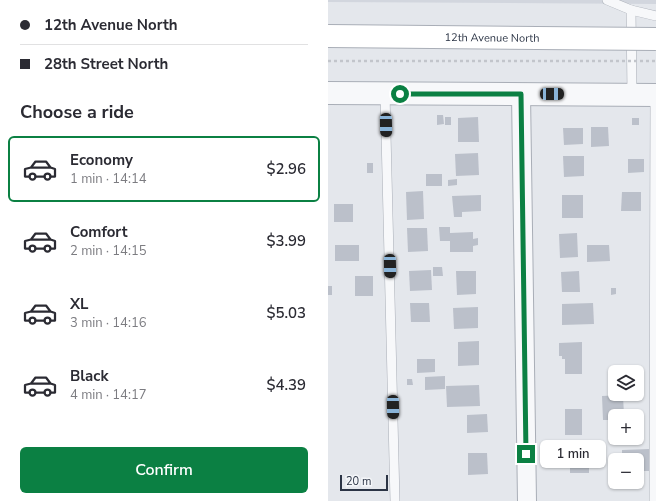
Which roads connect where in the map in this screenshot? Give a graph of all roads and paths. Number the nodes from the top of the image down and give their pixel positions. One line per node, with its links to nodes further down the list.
1 (607, 0): 2 (lane)
2 (631, 10): 3 (lane); 11 (lane)
3 (656, 16)
4 (328, 36): 5 (main road, 12th Avenue North, bridge)
5 (656, 39)
6 (328, 61): 7 (path, bridge)
7 (656, 61)
8 (328, 93): 9 (street)
9 (385, 93): 10 (street); 13 (lane)
10 (521, 94): 11 (street); 14 (street)
11 (632, 95): 12 (street)
12 (656, 95): 15 (lane)
13 (395, 501)
14 (527, 501)
15 (654, 501)

